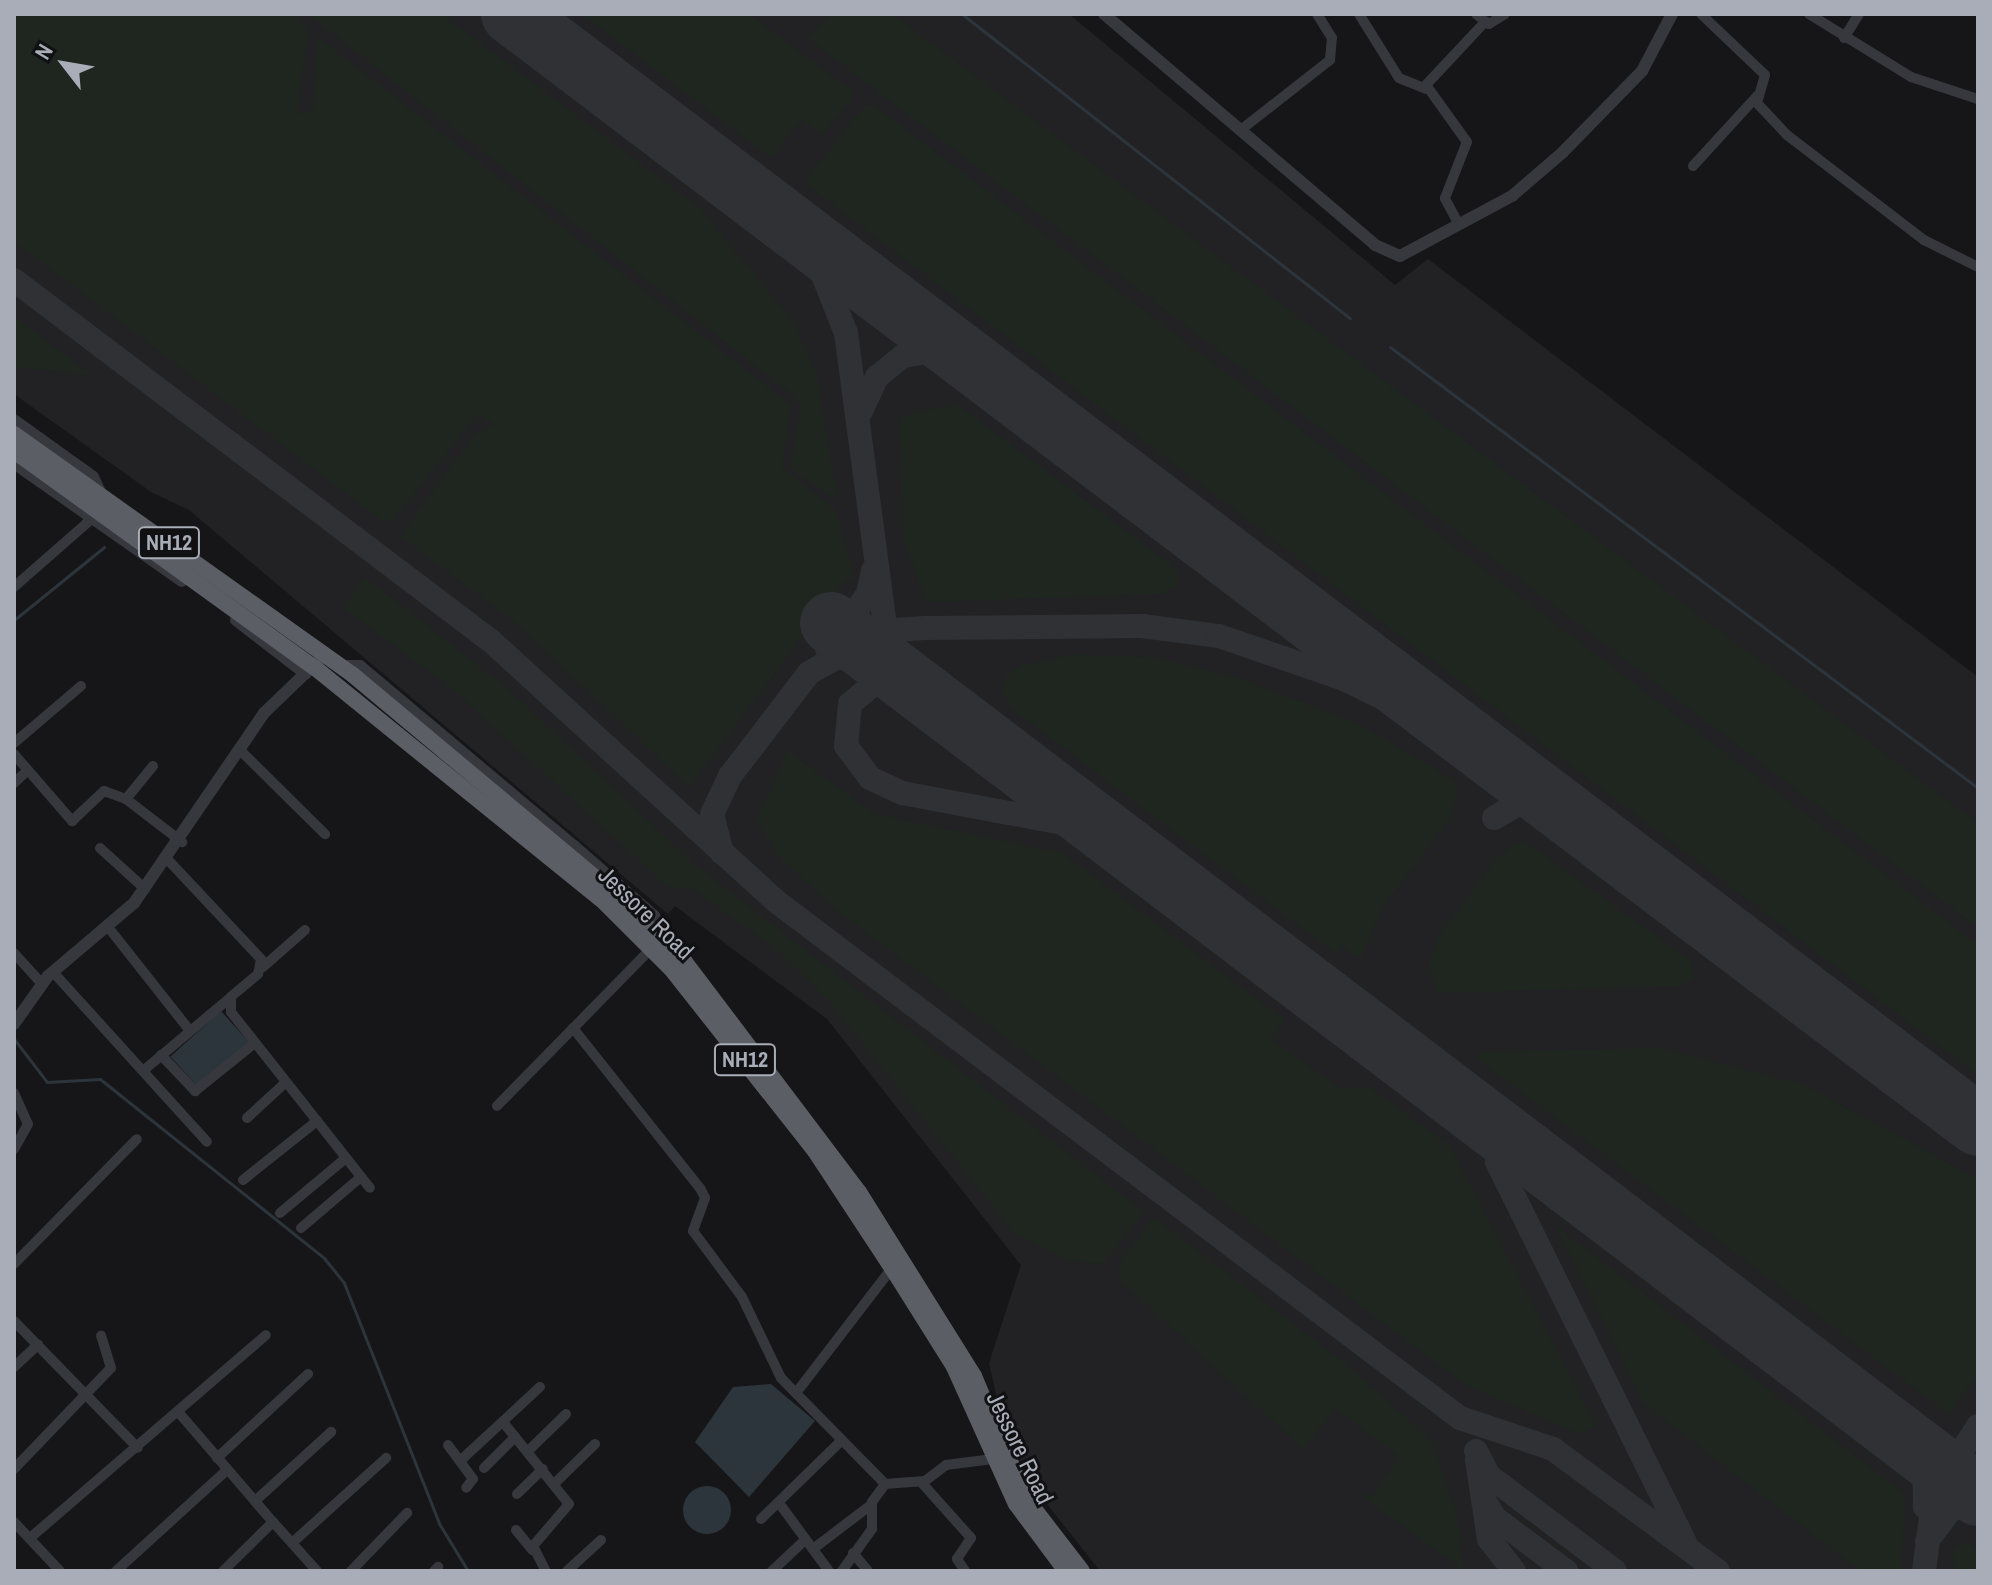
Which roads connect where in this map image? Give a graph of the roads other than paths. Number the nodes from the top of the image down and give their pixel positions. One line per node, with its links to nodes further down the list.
1 (1104, 14): 14 (street)
2 (1317, 14): 14 (street)
3 (1359, 14): 11 (street)
4 (1505, 14): 9 (street)
5 (1672, 14): 16 (street)
6 (1701, 14): 12 (street)
7 (1809, 14): 10 (street)
8 (1859, 14): 10 (street)
9 (1481, 18): 11 (street)
10 (1844, 38): 13 (street)
11 (1426, 89): 16 (street)
12 (1758, 95): 15 (street); 17 (street)
13 (1978, 99)
14 (1242, 129): 16 (street)
15 (1693, 166)
16 (1457, 221)
17 (1978, 267)
18 (14, 420): 22 (street)
19 (14, 434): 22 (highway, NH12)
20 (14, 451): 22 (highway, Jessore Road / NH12)
21 (14, 463): 22 (street)
22 (94, 506): 23 (street); 24 (highway, Jessore Road / NH12)
23 (14, 587)
24 (315, 664): 27 (street); 40 (highway, Jessore Road / NH12); 128 (highway, NH12)
25 (81, 686): 26 (street)
26 (14, 743)
27 (242, 752): 33 (street); 34 (street)
28 (14, 754): 30 (street)
29 (153, 766): 32 (street)
30 (26, 772): 31 (street); 32 (street)
31 (14, 783)
32 (126, 799): 34 (street)
33 (325, 834)
34 (182, 842): 36 (street)
35 (100, 848): 37 (street)
36 (169, 861): 37 (street); 42 (street)
37 (145, 889): 38 (street)
38 (108, 927): 43 (street); 48 (street)
39 (305, 930): 42 (street)
40 (651, 949): 47 (street); 67 (highway, Jessore Road / NH12)
41 (14, 953): 44 (street)
42 (263, 967): 45 (street)
43 (53, 972): 44 (street); 51 (street)
44 (42, 984): 46 (street)
45 (231, 997): 48 (street); 49 (street)
46 (14, 1024)
47 (573, 1028): 54 (street); 75 (street)
48 (190, 1031): 50 (street)
49 (255, 1043): 50 (street); 52 (street)
50 (161, 1055): 51 (street)
51 (144, 1070): 58 (street)
52 (286, 1082): 55 (street); 56 (street)
53 (14, 1093): 59 (street)
54 (497, 1106)
55 (247, 1118)
56 (317, 1121): 60 (street); 62 (street)
57 (137, 1139): 66 (street)
58 (207, 1142)
59 (14, 1149)
60 (346, 1158): 61 (street); 64 (street)
61 (361, 1177): 63 (street); 65 (street)
62 (243, 1180)
63 (370, 1188)
64 (280, 1213)
65 (301, 1228)
66 (14, 1264)
67 (892, 1268): 75 (street); 89 (highway, Jessore Road / NH12)
68 (14, 1321): 71 (street)
69 (101, 1335): 76 (street)
70 (266, 1335): 77 (street)
71 (38, 1345): 72 (street); 76 (street)
72 (14, 1367)
73 (308, 1374): 87 (street)
74 (540, 1387): 79 (street)
75 (796, 1393): 82 (street)
76 (88, 1397): 85 (street); 92 (street)
77 (180, 1414): 85 (street); 87 (street)
78 (566, 1414): 86 (street)
79 (503, 1422): 81 (street); 90 (street)
80 (331, 1432): 100 (street)
81 (515, 1437): 86 (street); 91 (street)
82 (842, 1440): 97 (street); 101 (street)
83 (595, 1444): 96 (street)
84 (448, 1445): 90 (street)
85 (138, 1448): 108 (street)
86 (528, 1451): 93 (street)
87 (217, 1458): 94 (street)
88 (386, 1458): 111 (street)
89 (993, 1459): 95 (street); 127 (highway, Jessore Road / NH12)
90 (460, 1461): 98 (street)
91 (484, 1468)
92 (14, 1469)
93 (543, 1469): 96 (street); 99 (street)
94 (227, 1470): 100 (street); 116 (street)
95 (921, 1482): 97 (street); 126 (street)
96 (555, 1483): 113 (street)
97 (885, 1484): 102 (street)
98 (466, 1488)
99 (517, 1494)
100 (255, 1501): 105 (street)
101 (779, 1503): 104 (street); 110 (street)
102 (872, 1504): 112 (street); 114 (street)
103 (407, 1513): 119 (street)
104 (761, 1519)
105 (273, 1522): 111 (street); 117 (street)
106 (16, 1526): 108 (street)
107 (516, 1530): 113 (street)
108 (30, 1538): 115 (street)
109 (601, 1540): 121 (street)
110 (805, 1540): 112 (street); 122 (street)
111 (292, 1543): 118 (street)
112 (813, 1549): 123 (street)
113 (532, 1550): 120 (street)
114 (853, 1553): 124 (street); 125 (street)
115 (60, 1571)
116 (116, 1571)
117 (223, 1571)
118 (317, 1571)
119 (351, 1571)
120 (546, 1571)
121 (567, 1571)
122 (772, 1571)
123 (829, 1571)
124 (842, 1571)
125 (868, 1571)
126 (965, 1571)
127 (1066, 1571)
128 (1082, 1571)

